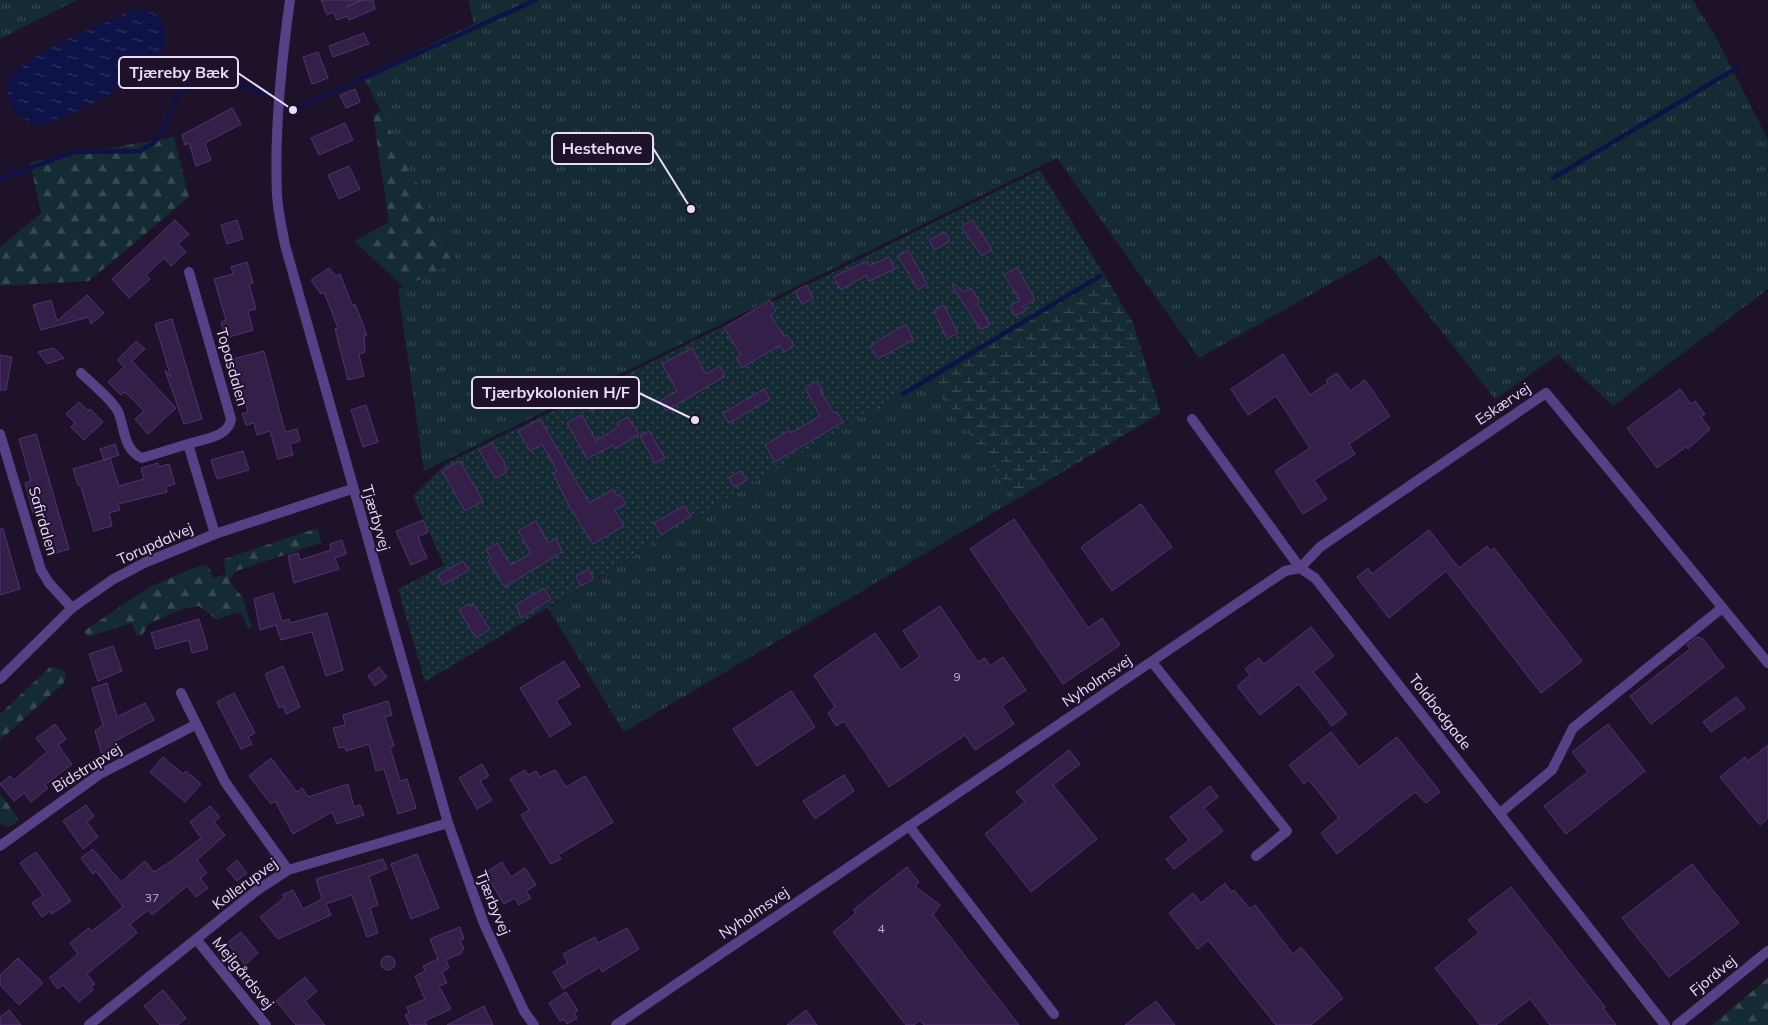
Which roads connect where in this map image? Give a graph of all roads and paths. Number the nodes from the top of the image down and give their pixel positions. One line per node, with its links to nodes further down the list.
1 (290, 0): 7 (street, Tjærbyvej)
2 (189, 272): 6 (street, Topasdalen)
3 (81, 373): 6 (street, Topasdalen)
4 (1192, 418): 9 (street, Toldbodgade)
5 (0, 434): 10 (street, Safirdalen)
6 (188, 444): 8 (street)
7 (352, 488): 8 (street, Torupdalvej); 18 (street, Tjærbyvej)
8 (215, 534): 10 (street, Torupdalvej)
9 (1300, 568): 11 (street, Eskærvej); 12 (street, Nyholmsvej); 17 (street, Toldbodgade)
10 (72, 608): 14 (street, Torupdalvej)
11 (1722, 608): 13 (street, Eskærvej); 17 (street)
12 (1152, 662): 19 (street, Nyholmsvej); 21 (street, Nyholmsvej)
13 (1768, 663)
14 (0, 679)
15 (182, 693): 16 (street)
16 (195, 725): 20 (street, Bidstrupvej); 22 (street)
17 (1500, 813): 30 (street, Toldbodgade)
18 (448, 823): 22 (street, Kollerupvej); 28 (street, Tjærbyvej)
19 (909, 826): 25 (street); 29 (street, Nyholmsvej)
20 (0, 846)
21 (1256, 856)
22 (288, 870): 23 (street, Kollerupvej)
23 (196, 939): 26 (street, Kollerupvej); 27 (street, Mejlgårdsvej)
24 (1768, 951): 31 (street, Fjordvej)
25 (1054, 1014)
26 (89, 1025)
27 (266, 1025)
28 (534, 1025)
29 (616, 1025)
30 (1665, 1025)
31 (1677, 1025)

